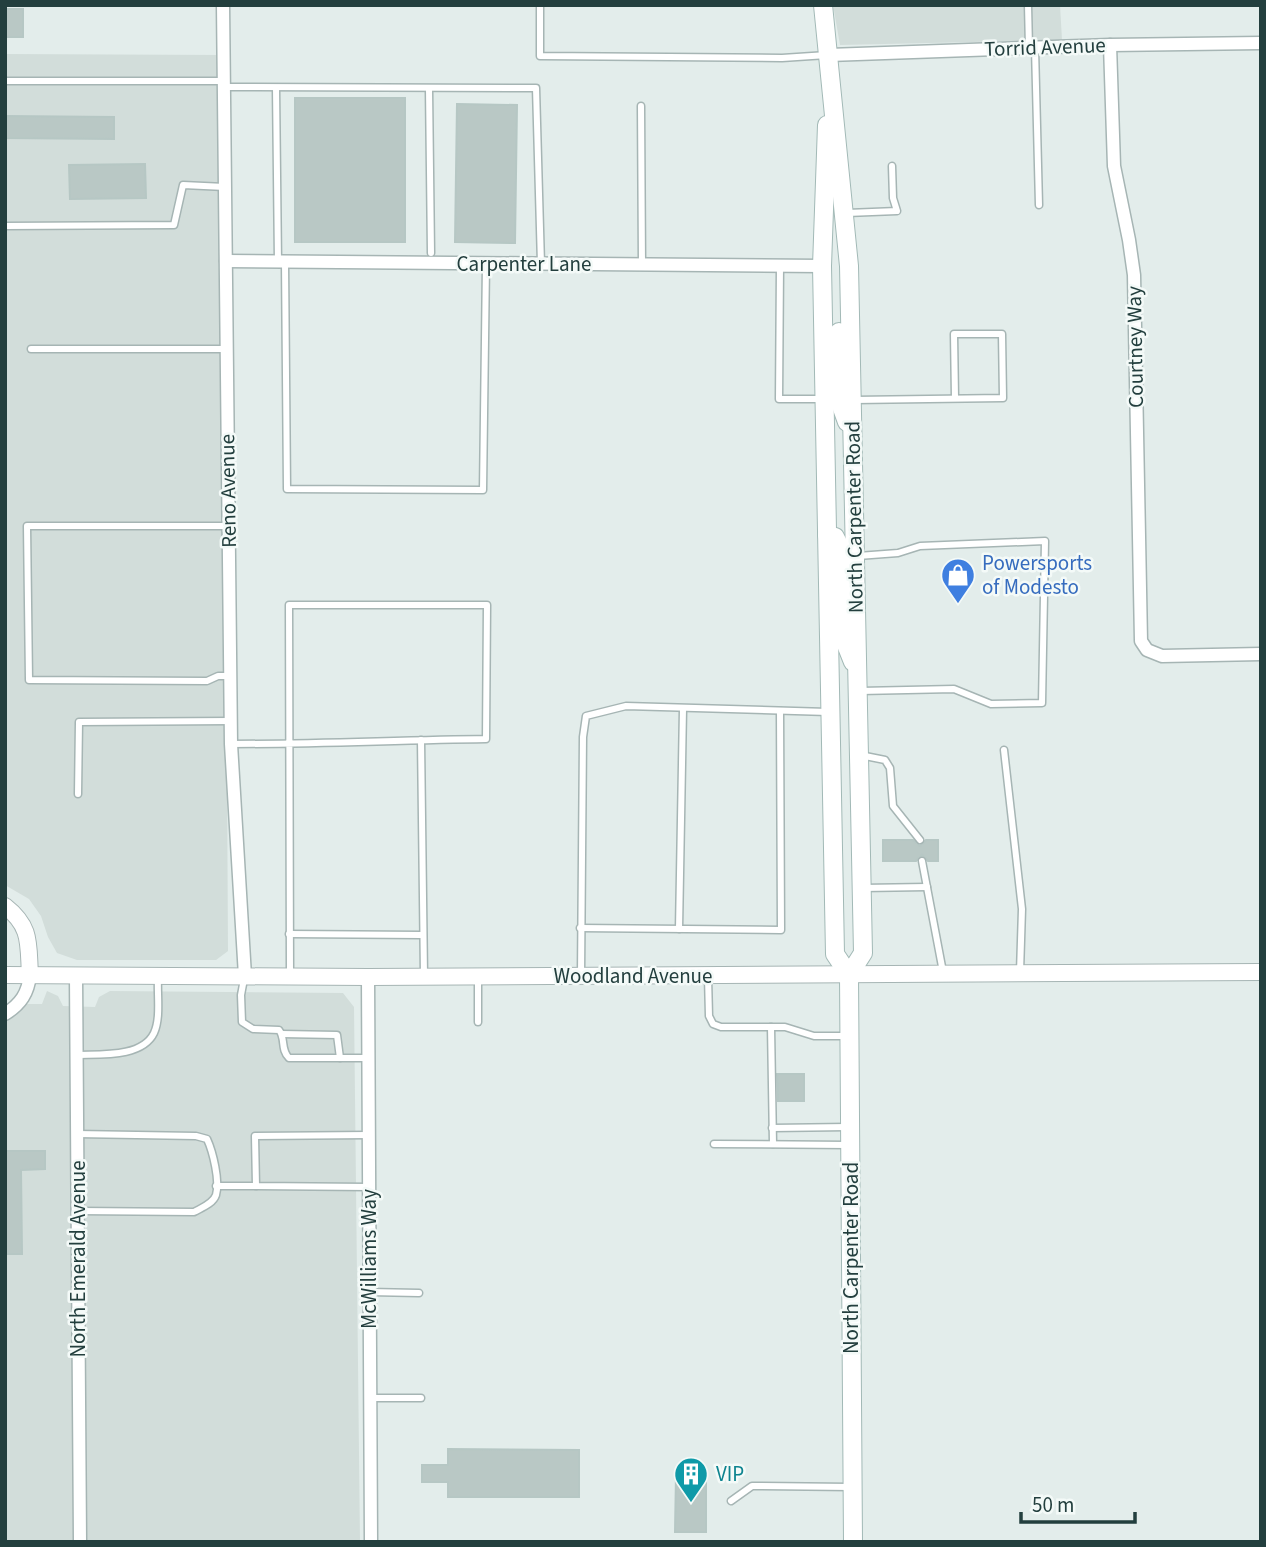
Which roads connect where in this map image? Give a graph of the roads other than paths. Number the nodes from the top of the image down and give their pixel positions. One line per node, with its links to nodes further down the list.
1 (223, 5): 10 (street, Reno Avenue)
2 (540, 5): 8 (lane)
3 (823, 5): 8 (main road, North Carpenter Road)
4 (1028, 5): 7 (lane)
5 (1261, 43): 6 (street, Torrid Avenue)
6 (1110, 45): 7 (street, Torrid Avenue); 36 (street, Courtney Way)
7 (1032, 48): 8 (street, Torrid Avenue); 16 (lane)
8 (829, 55): 17 (main road, North Carpenter Road); 26 (main road, North Carpenter Road)
9 (5, 81): 10 (lane)
10 (224, 84): 11 (lane); 15 (street, Reno Avenue)
11 (276, 88): 12 (lane); 21 (lane)
12 (429, 89): 19 (lane); 23 (lane)
13 (641, 106): 24 (lane)
14 (892, 166): 17 (lane)
15 (225, 187): 18 (lane); 20 (street, Reno Avenue)
16 (1040, 205)
17 (844, 213): 31 (main road, North Carpenter Road)
18 (5, 226)
19 (431, 253)
20 (226, 261): 21 (street, Carpenter Lane); 28 (street, Reno Avenue)
21 (281, 262): 22 (street, Carpenter Lane); 22 (lane)
22 (486, 263): 23 (street, Carpenter Lane)
23 (541, 264): 24 (street, Carpenter Lane)
24 (642, 265): 25 (street, Carpenter Lane)
25 (780, 266): 26 (street, Carpenter Lane); 30 (lane)
26 (821, 266): 30 (main road, North Carpenter Road); 32 (main road)
27 (31, 349): 28 (lane)
28 (227, 349): 33 (street, Reno Avenue)
29 (955, 398): 29 (lane); 31 (lane)
30 (824, 399): 34 (main road, North Carpenter Road)
31 (852, 400): 32 (main road, North Carpenter Road)
32 (853, 439): 35 (main road, North Carpenter Road)
33 (229, 526): 38 (street, Reno Avenue); 38 (lane)
34 (827, 535): 37 (main road); 42 (main road, North Carpenter Road)
35 (855, 557): 37 (main road, North Carpenter Road); 39 (lane)
36 (1261, 654)
37 (857, 672): 39 (main road, North Carpenter Road)
38 (230, 676): 43 (street, Reno Avenue)
39 (858, 692): 48 (main road, North Carpenter Road)
40 (683, 709): 41 (lane); 55 (lane); 56 (lane)
41 (780, 711): 42 (lane); 56 (lane)
42 (830, 712): 64 (main road, North Carpenter Road)
43 (231, 720): 46 (street, Reno Avenue); 49 (lane)
44 (421, 740): 45 (lane); 45 (lane); 58 (lane)
45 (290, 743): 46 (lane); 57 (lane)
46 (231, 744): 67 (street, Reno Avenue)
47 (1004, 750): 61 (lane)
48 (859, 755): 50 (lane); 53 (main road, North Carpenter Road)
49 (78, 794)
50 (920, 840)
51 (922, 861): 52 (lane)
52 (926, 887): 53 (lane); 60 (lane)
53 (862, 888): 64 (main road, North Carpenter Road)
54 (5, 906): 63 (street)
55 (580, 928): 56 (lane); 71 (lane)
56 (679, 929)
57 (289, 934): 58 (lane); 68 (lane)
58 (422, 935): 69 (lane)
59 (1261, 972): 61 (street, Woodland Avenue)
60 (943, 974): 61 (street, Woodland Avenue); 64 (street, Woodland Avenue)
61 (1020, 974)
62 (5, 975): 63 (street, Woodland Avenue)
63 (30, 975): 65 (street, Woodland Avenue); 74 (street)
64 (849, 975): 72 (street, Woodland Avenue); 78 (main road, North Carpenter Road)
65 (76, 976): 66 (street, Woodland Avenue); 79 (street, North Emerald Avenue)
66 (158, 976): 67 (street, Woodland Avenue); 79 (lane)
67 (244, 976): 68 (street, Woodland Avenue); 77 (lane)
68 (290, 976): 73 (street, Woodland Avenue)
69 (424, 976): 70 (street, Woodland Avenue); 73 (street, Woodland Avenue)
70 (478, 976): 71 (street, Woodland Avenue); 75 (lane)
71 (581, 976): 72 (street, Woodland Avenue)
72 (708, 976): 76 (lane)
73 (368, 977): 81 (street, McWilliams Way)
74 (5, 1014)
75 (478, 1022)
76 (771, 1027): 78 (lane); 82 (lane)
77 (282, 1034): 80 (lane); 80 (lane)
78 (849, 1036): 85 (main road, North Carpenter Road)
79 (76, 1055): 83 (street, North Emerald Avenue)
80 (340, 1058): 81 (lane)
81 (369, 1058): 84 (street, McWilliams Way)
82 (772, 1128): 85 (lane); 87 (lane)
83 (77, 1134): 88 (lane); 91 (street, North Emerald Avenue)
84 (369, 1135): 89 (lane); 90 (street, McWilliams Way)
85 (850, 1136): 87 (lane); 96 (main road, North Carpenter Road)
86 (714, 1144): 87 (lane)
87 (773, 1144)
88 (216, 1186): 89 (lane); 91 (lane)
89 (256, 1186): 90 (lane)
90 (369, 1187): 92 (street, McWilliams Way)
91 (78, 1211): 98 (street, North Emerald Avenue)
92 (369, 1292): 93 (lane); 94 (street, McWilliams Way)
93 (419, 1293)
94 (369, 1398): 95 (lane); 99 (street, McWilliams Way)
95 (421, 1398)
96 (853, 1487): 97 (lane); 100 (main road, North Carpenter Road)
97 (731, 1501)
98 (80, 1542)
99 (371, 1542)
100 (853, 1542)

